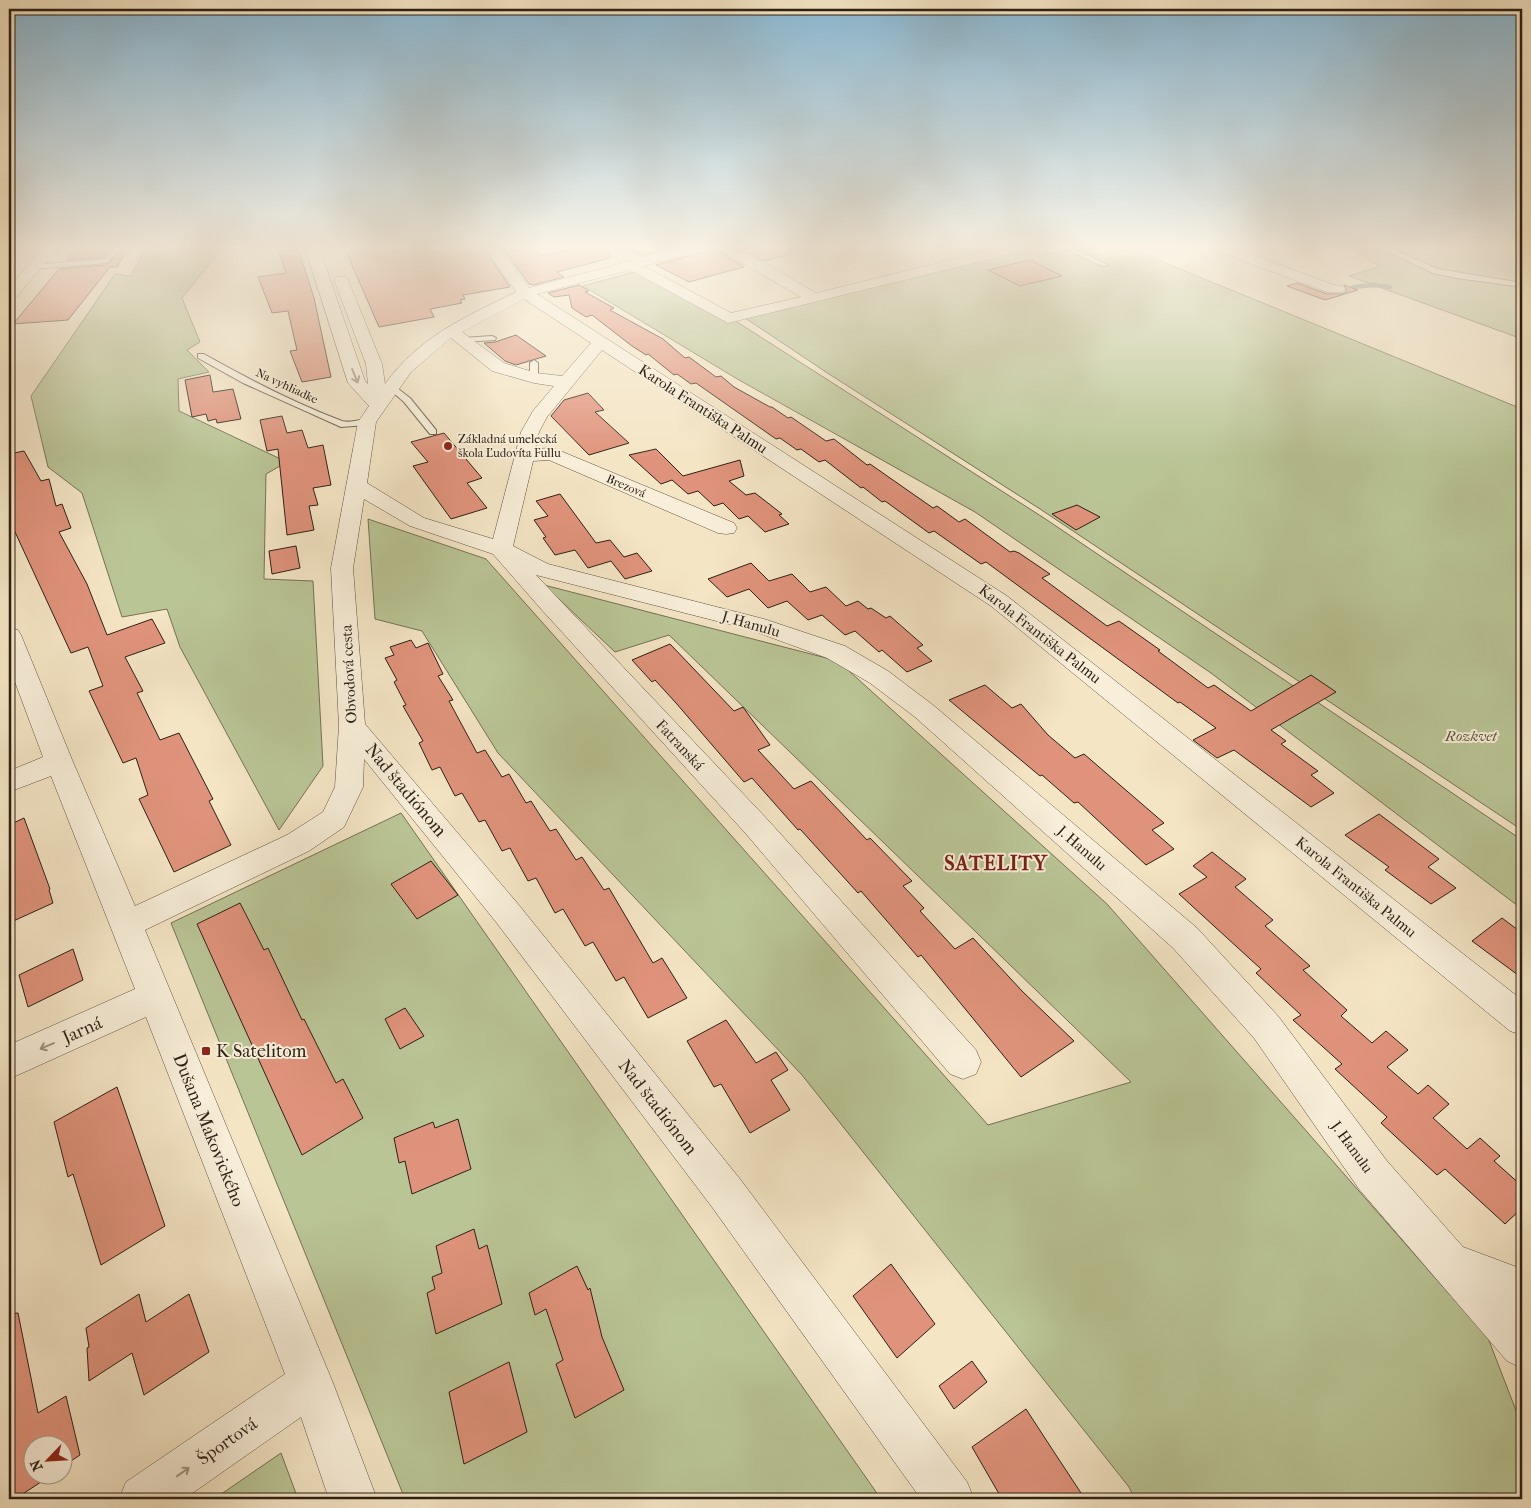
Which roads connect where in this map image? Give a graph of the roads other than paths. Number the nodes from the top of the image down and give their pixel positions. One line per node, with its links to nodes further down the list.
1 (335, 317): 11 (street, one-way to 11)
2 (356, 317): 11 (street)
3 (486, 317): 5 (street, Obvodová cesta)
4 (563, 317): 7 (street, Karola Františka Palmu)
5 (457, 336): 6 (lane); 9 (street); 10 (street, Obvodová cesta)
6 (492, 338)
7 (602, 343): 9 (street); 24 (street, Karola Františka Palmu)
8 (201, 356): 11 (lane, Na vyhliadke)
9 (566, 382): 13 (street)
10 (392, 387): 11 (street, Obvodová cesta); 12 (lane)
11 (373, 413): 14 (street, Obvodová cesta)
12 (433, 432)
13 (524, 456): 15 (street, Brezová); 16 (street)
14 (356, 485): 16 (street, Fatranská); 19 (street, Obvodová cesta)
15 (726, 528)
16 (501, 549): 26 (street, Fatranská); 27 (street, J. Hanulu)
17 (9, 635): 18 (street, Dušana Makovického)
18 (17, 678): 20 (street, Dušana Makovického)
19 (352, 726): 22 (street, Obvodová cesta); 33 (street, Nad štadiónom)
20 (60, 762): 21 (street); 22 (street, Dušana Makovického)
21 (9, 782)
22 (128, 924): 23 (street, Dušana Makovického)
23 (154, 996): 25 (street, Jarná, one-way to 25); 30 (street, Dušana Makovického)
24 (1522, 1020)
25 (9, 1062)
26 (963, 1062)
27 (1446, 1261): 28 (street); 29 (street, J. Hanulu)
28 (1522, 1290)
29 (1522, 1346)
30 (311, 1383): 31 (street, Športová, one-way to 30); 32 (street, Dušana Makovického)
31 (143, 1499)
32 (353, 1499)
33 (950, 1499)

